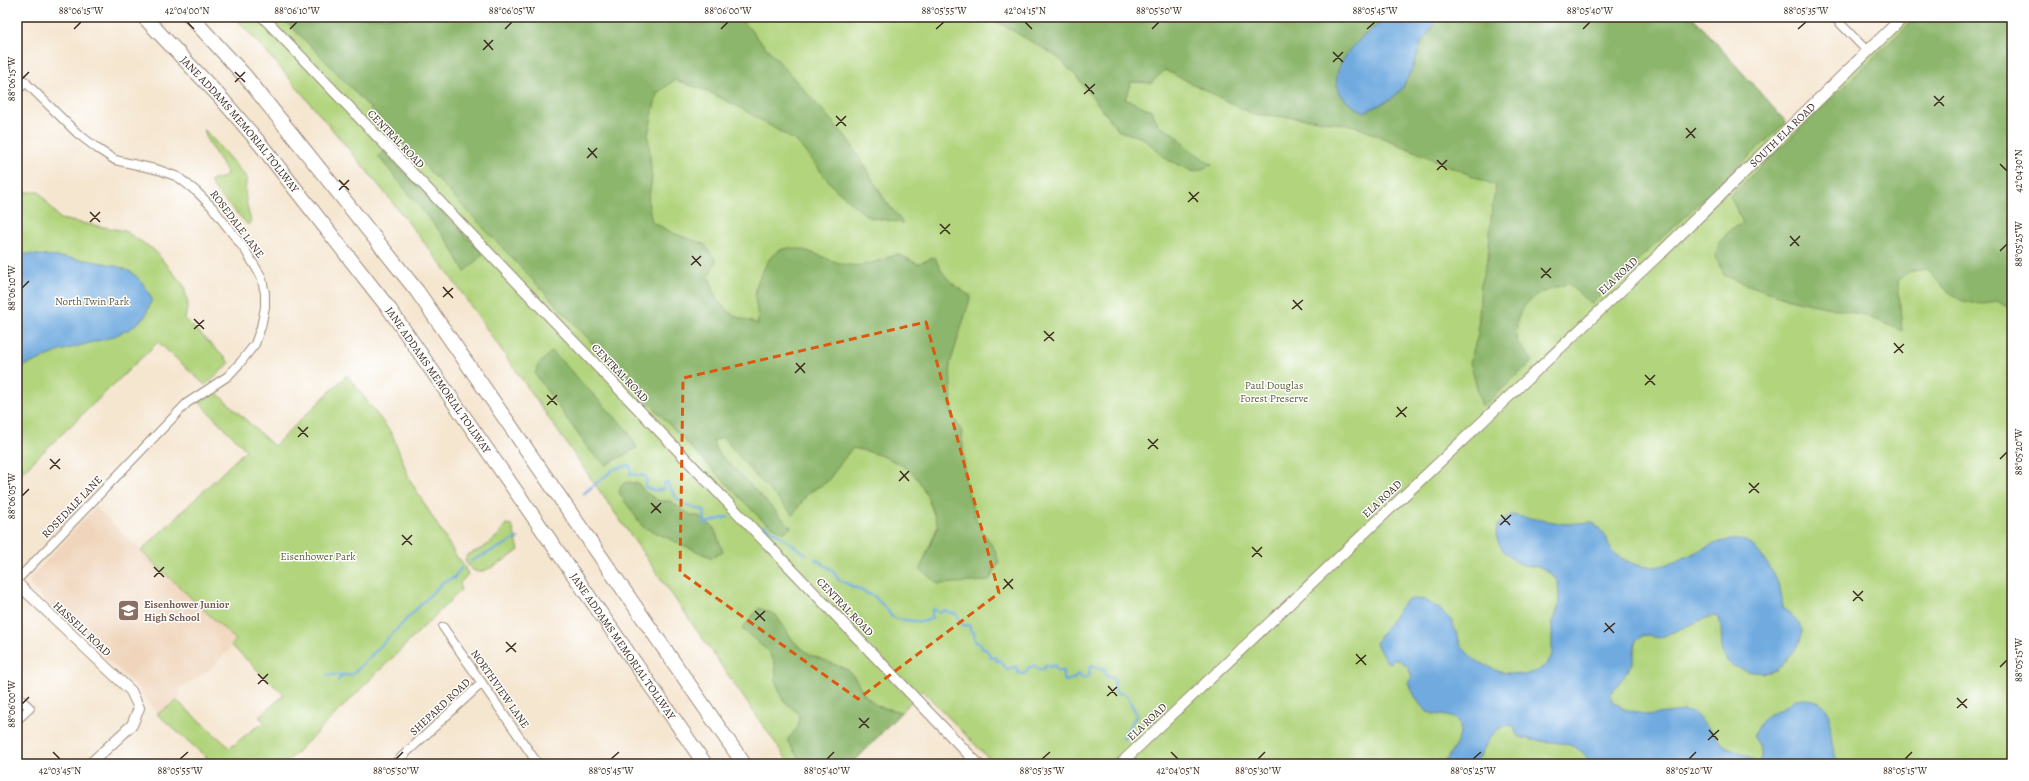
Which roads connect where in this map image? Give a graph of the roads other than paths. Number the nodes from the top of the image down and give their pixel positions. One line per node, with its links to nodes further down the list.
1 (144, 17): 20 (highway, JANE ADDAMS MEMORIAL TOLLWAY)
2 (191, 17): 21 (highway)
3 (263, 17): 22 (street, CENTRAL ROAD)
4 (1834, 17): 6 (street)
5 (1903, 17): 6 (main road, SOUTH ELA ROAD)
6 (1867, 51): 10 (main road, SOUTH ELA ROAD)
7 (17, 74): 8 (street, ROSEDALE LANE)
8 (26, 82): 9 (street); 11 (street, ROSEDALE LANE)
9 (17, 91)
10 (1662, 252): 23 (street, ELA ROAD)
11 (17, 580)
12 (17, 584): 17 (street, HASSELL ROAD)
13 (443, 627): 14 (street, NORTHVIEW LANE)
14 (482, 683): 18 (street, SHEPARD ROAD); 19 (street, NORTHVIEW LANE)
15 (17, 696): 16 (street)
16 (17, 720)
17 (90, 764)
18 (394, 764)
19 (538, 764)
20 (705, 764)
21 (744, 764)
22 (978, 764)
23 (1120, 764)

